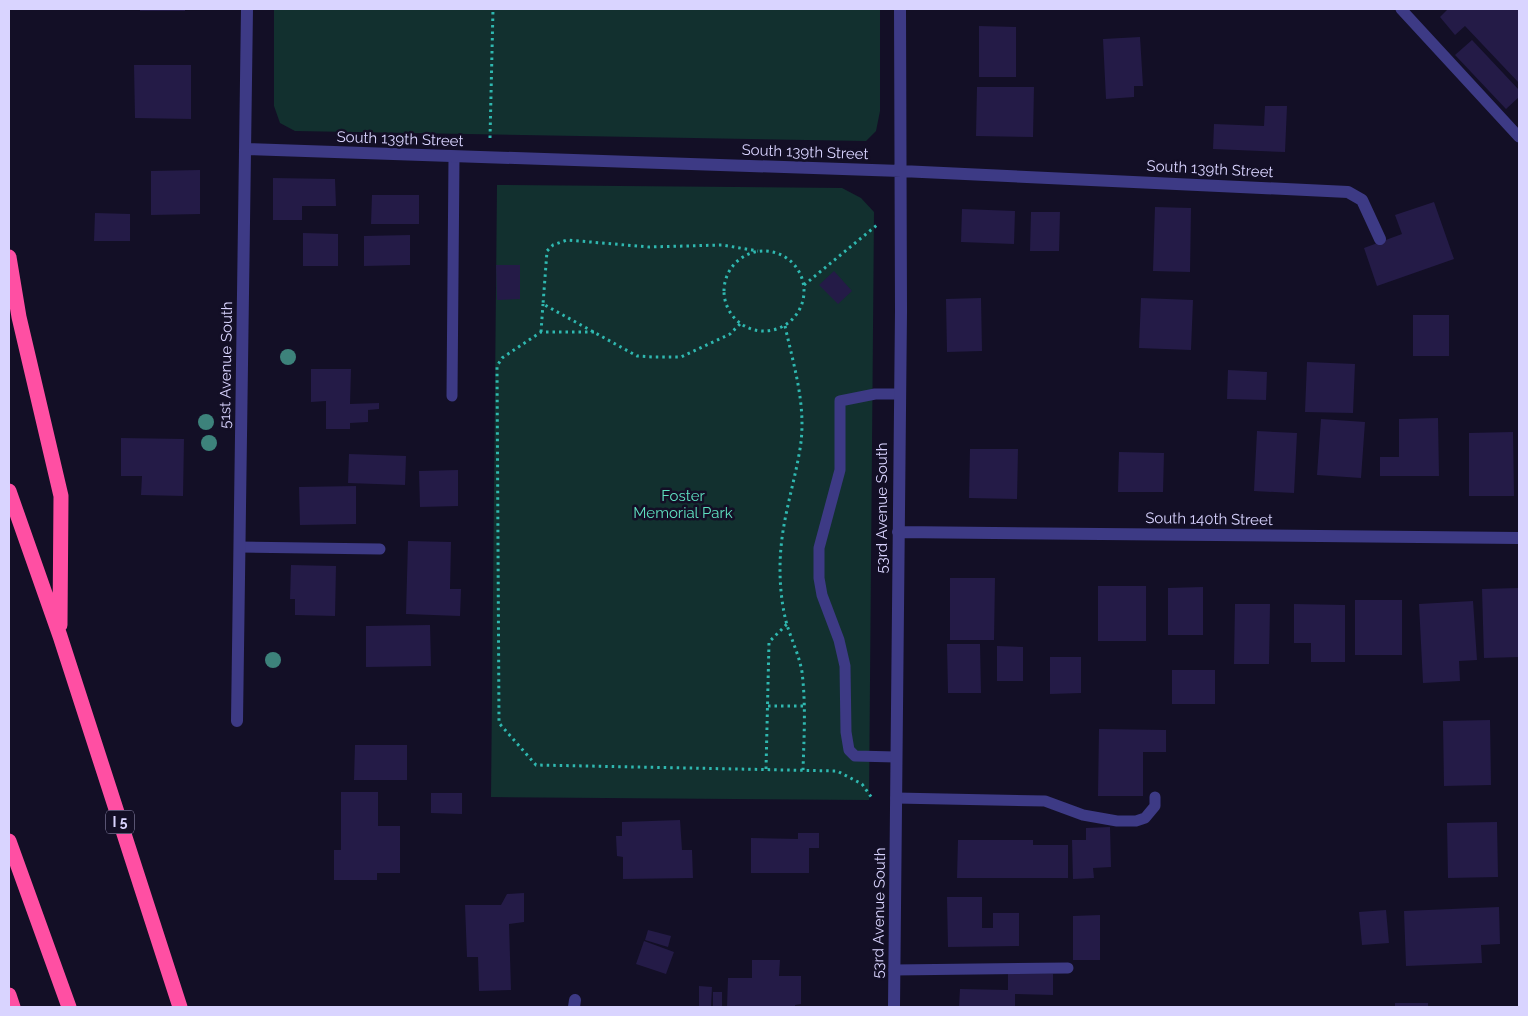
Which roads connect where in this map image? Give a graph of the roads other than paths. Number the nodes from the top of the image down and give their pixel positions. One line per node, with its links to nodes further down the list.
1 (247, 9): 5 (street, 51st Avenue South)
2 (900, 9): 7 (street, 53rd Avenue South)
3 (1401, 9): 4 (lane)
4 (1519, 137)
5 (245, 150): 6 (street, South 139th Street); 15 (street, 51st Avenue South)
6 (454, 157): 7 (street, South 139th Street); 11 (lane)
7 (901, 171): 8 (street, South 139th Street); 10 (street, 53rd Avenue South)
8 (1380, 239)
9 (9, 257): 17 (highway)
10 (899, 394): 13 (street, 53rd Avenue South); 19 (lane)
11 (452, 396)
12 (9, 491): 17 (highway, I 5)
13 (898, 532): 14 (street, South 140th Street); 19 (street, 53rd Avenue South)
14 (1519, 538)
15 (240, 547): 16 (lane); 18 (street, 51st Avenue South)
16 (380, 549)
17 (60, 636): 28 (highway, I 5)
18 (237, 721)
19 (896, 757): 21 (street, 53rd Avenue South)
20 (1155, 797): 21 (lane)
21 (896, 798): 24 (street, 53rd Avenue South)
22 (9, 841): 27 (highway)
23 (1068, 968): 24 (lane)
24 (894, 970): 29 (street, 53rd Avenue South)
25 (9, 995): 26 (highway)
26 (13, 1007)
27 (69, 1007)
28 (180, 1007)
29 (894, 1007)

